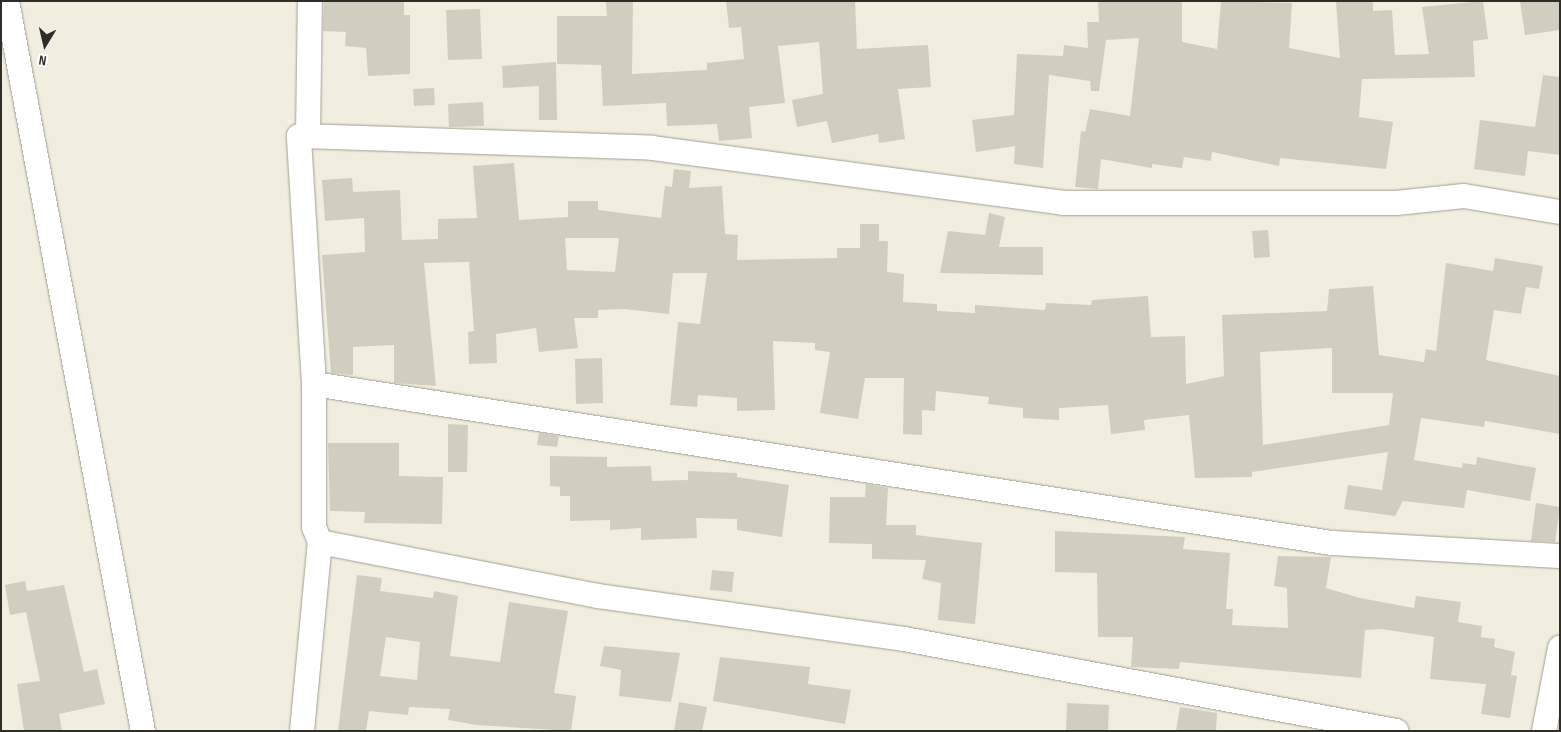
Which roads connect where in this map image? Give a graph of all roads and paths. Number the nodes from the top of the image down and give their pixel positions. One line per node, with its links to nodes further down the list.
1 (7, 1): 9 (street)
2 (310, 1): 3 (street)
3 (308, 136): 4 (street); 5 (street)
4 (1560, 212)
5 (314, 384): 6 (street); 7 (street)
6 (320, 542): 10 (street); 11 (street)
7 (1560, 556)
8 (1560, 648): 12 (street)
9 (143, 731)
10 (302, 731)
11 (1396, 731)
12 (1544, 731)

